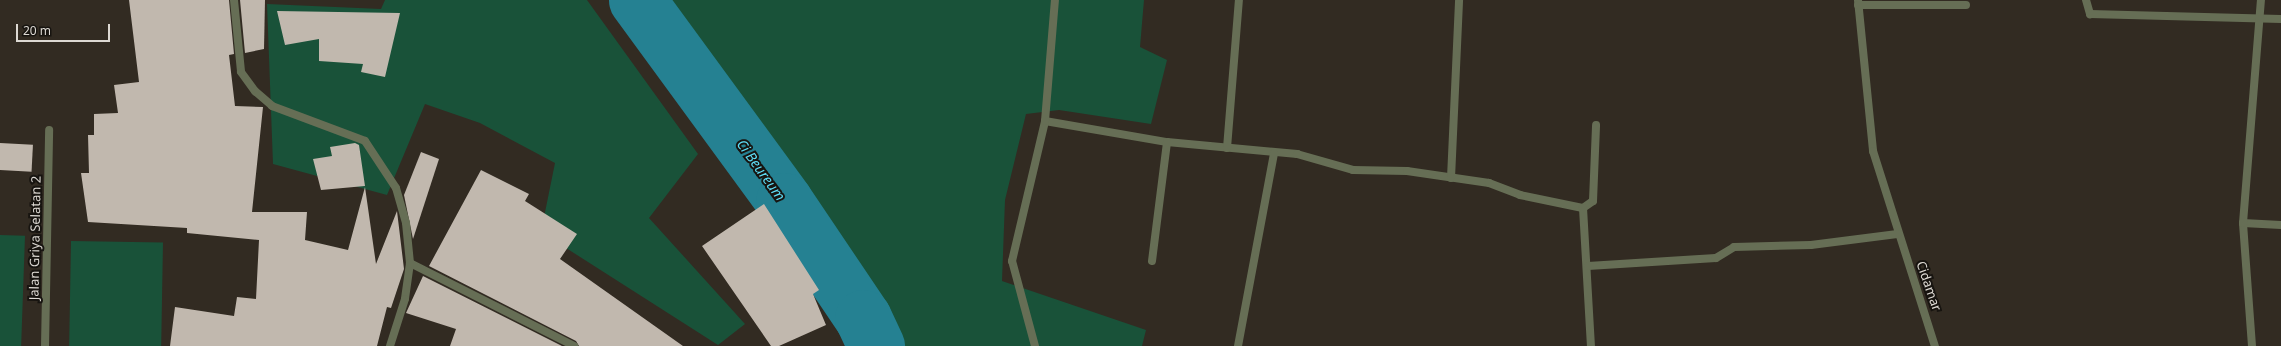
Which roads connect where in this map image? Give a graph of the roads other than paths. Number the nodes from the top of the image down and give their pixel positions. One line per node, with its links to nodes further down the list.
1 (234, 0): 23 (street)
2 (1054, 0): 11 (street)
3 (1239, 0): 15 (street)
4 (1459, 0): 17 (street)
5 (2086, 0): 9 (street)
6 (2261, 0): 9 (street)
7 (1858, 2): 8 (street); 21 (street, Cidamar)
8 (1966, 5)
9 (2260, 19): 10 (street); 19 (street)
10 (2281, 19)
11 (1045, 121): 14 (street); 28 (street)
12 (1596, 125): 18 (street)
13 (50, 130): 25 (street, Jalan Griya Selatan 2)
14 (1167, 142): 15 (street); 22 (street)
15 (1227, 148): 16 (street)
16 (1274, 153): 17 (street); 29 (street)
17 (1451, 178): 18 (street)
18 (1584, 208): 24 (street)
19 (2243, 224): 20 (street); 32 (street)
20 (2281, 225)
21 (1897, 234): 24 (street); 31 (street, Cidamar)
22 (1152, 261)
23 (410, 263): 26 (street); 27 (street)
24 (1588, 266): 30 (street)
25 (45, 346)
26 (390, 346)
27 (574, 346)
28 (1035, 346)
29 (1238, 346)
30 (1591, 346)
31 (1935, 346)
32 (2252, 346)

